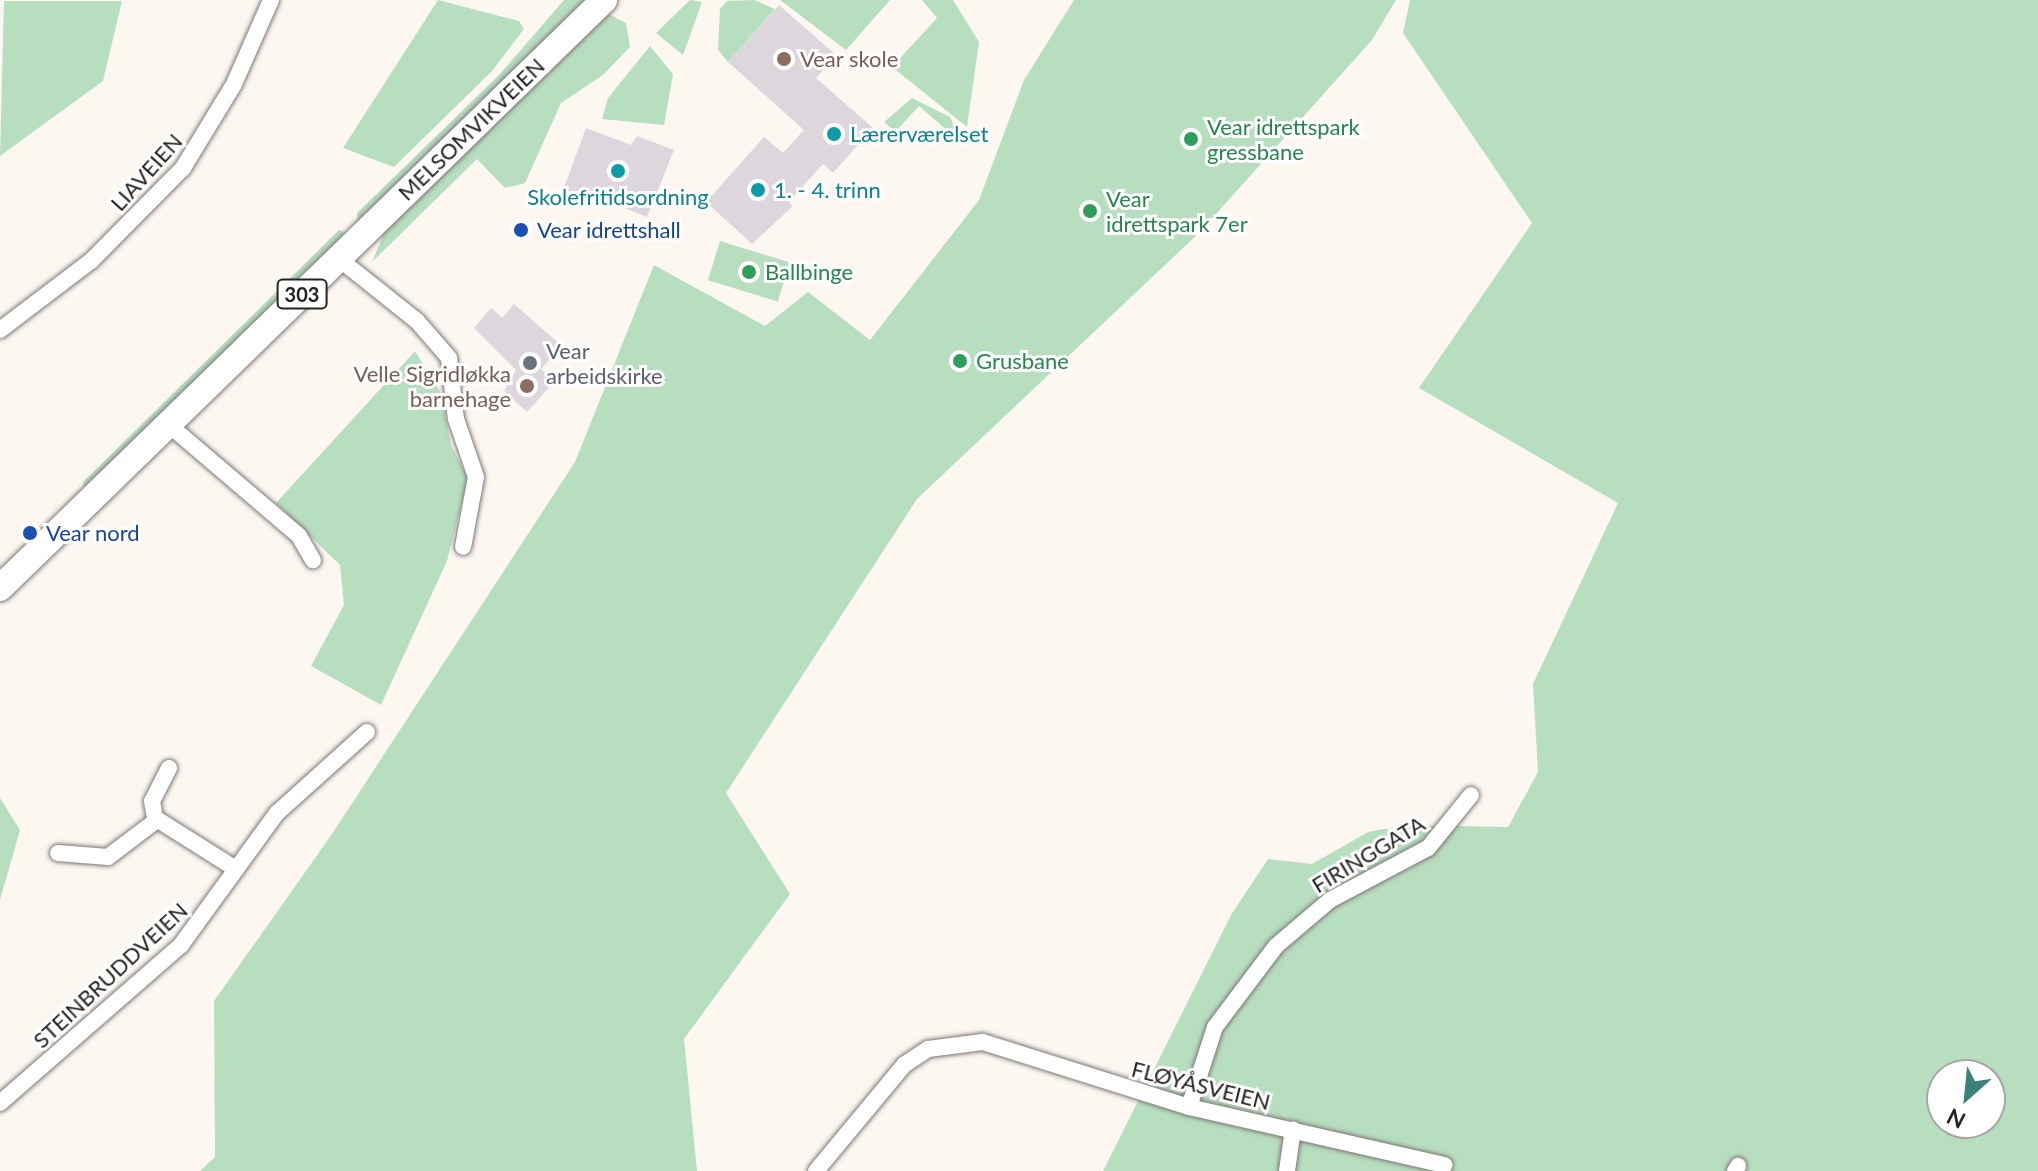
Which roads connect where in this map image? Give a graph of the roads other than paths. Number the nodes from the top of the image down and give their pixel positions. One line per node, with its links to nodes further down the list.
1 (271, 0): 4 (street, LIAVEIEN)
2 (604, 0): 3 (main road, MELSOMVIKVEIEN / 303)
3 (338, 258): 5 (main road, MELSOMVIKVEIEN / 303); 6 (street)
4 (0, 330)
5 (168, 424): 7 (street); 8 (main road, MELSOMVIKVEIEN / 303)
6 (463, 547)
7 (313, 560)
8 (0, 588)
9 (367, 732): 14 (street, STEINBRUDDVEIEN)
10 (169, 768): 12 (street)
11 (1471, 795): 16 (street, FIRINGGATA)
12 (157, 820): 13 (street); 14 (street)
13 (58, 853)
14 (236, 869): 15 (street, STEINBRUDDVEIEN)
15 (0, 1103)
16 (1189, 1107): 17 (street, FLØYÅSVEIEN); 19 (street, FLØYÅSVEIEN)
17 (1293, 1129): 18 (street, FLØYÅSVEIEN); 20 (street, FLØYÅSVEIEN)
18 (1444, 1165)
19 (816, 1171)
20 (1287, 1171)

